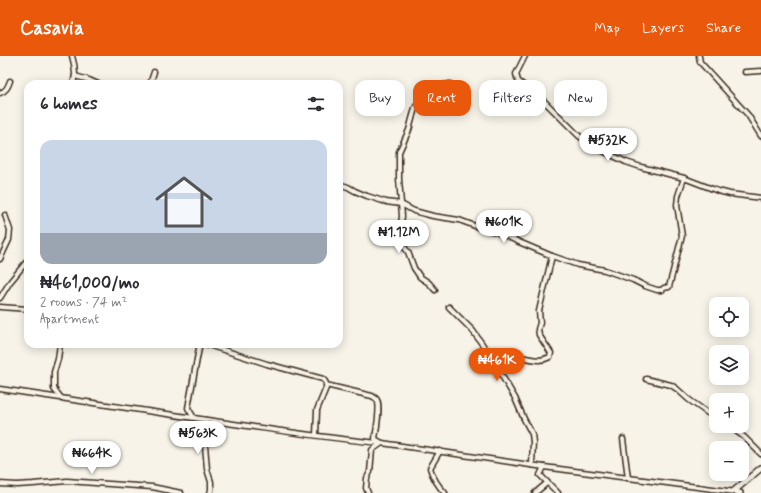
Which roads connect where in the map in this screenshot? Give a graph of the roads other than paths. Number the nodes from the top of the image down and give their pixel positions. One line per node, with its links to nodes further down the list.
1 (72, 56): 7 (street)
2 (525, 56): 15 (street)
3 (699, 56): 14 (street)
4 (761, 71): 6 (street)
5 (154, 72): 10 (street)
6 (745, 72)
7 (75, 76): 8 (street); 9 (street)
8 (73, 80)
9 (89, 80)
10 (151, 80)
11 (10, 81): 12 (street)
12 (0, 93)
13 (413, 115): 18 (street)
14 (761, 136)
15 (684, 178): 17 (street); 20 (street)
16 (343, 185): 18 (street)
17 (761, 198)
18 (401, 204): 20 (street); 23 (street)
19 (6, 215): 21 (street)
20 (552, 256): 32 (street)
21 (0, 259)
22 (24, 265): 24 (street)
23 (435, 290)
24 (2, 291): 25 (street)
25 (0, 298)
26 (449, 307): 32 (street)
27 (0, 308): 28 (street)
28 (24, 309)
29 (59, 348): 36 (street)
30 (198, 348): 38 (street)
31 (218, 348): 34 (street)
32 (495, 364): 46 (street)
33 (646, 379): 37 (street)
34 (326, 385): 41 (street); 43 (street)
35 (0, 389): 36 (street)
36 (62, 399): 38 (street)
37 (709, 414)
38 (194, 418): 39 (street)
39 (206, 420): 41 (street); 54 (street)
40 (739, 433): 45 (street)
41 (316, 435): 43 (street)
42 (623, 439): 49 (street)
43 (382, 443): 44 (street); 55 (street)
44 (440, 451): 46 (street); 56 (street)
45 (761, 454)
46 (532, 465): 47 (street)
47 (544, 467): 49 (street); 50 (street)
48 (761, 468): 52 (street)
49 (628, 478): 59 (street)
50 (547, 483): 57 (street); 58 (street)
51 (0, 484): 53 (street)
52 (735, 492): 59 (street)
53 (181, 493)
54 (210, 493)
55 (368, 493)
56 (445, 493)
57 (536, 493)
58 (558, 493)
59 (740, 493)

